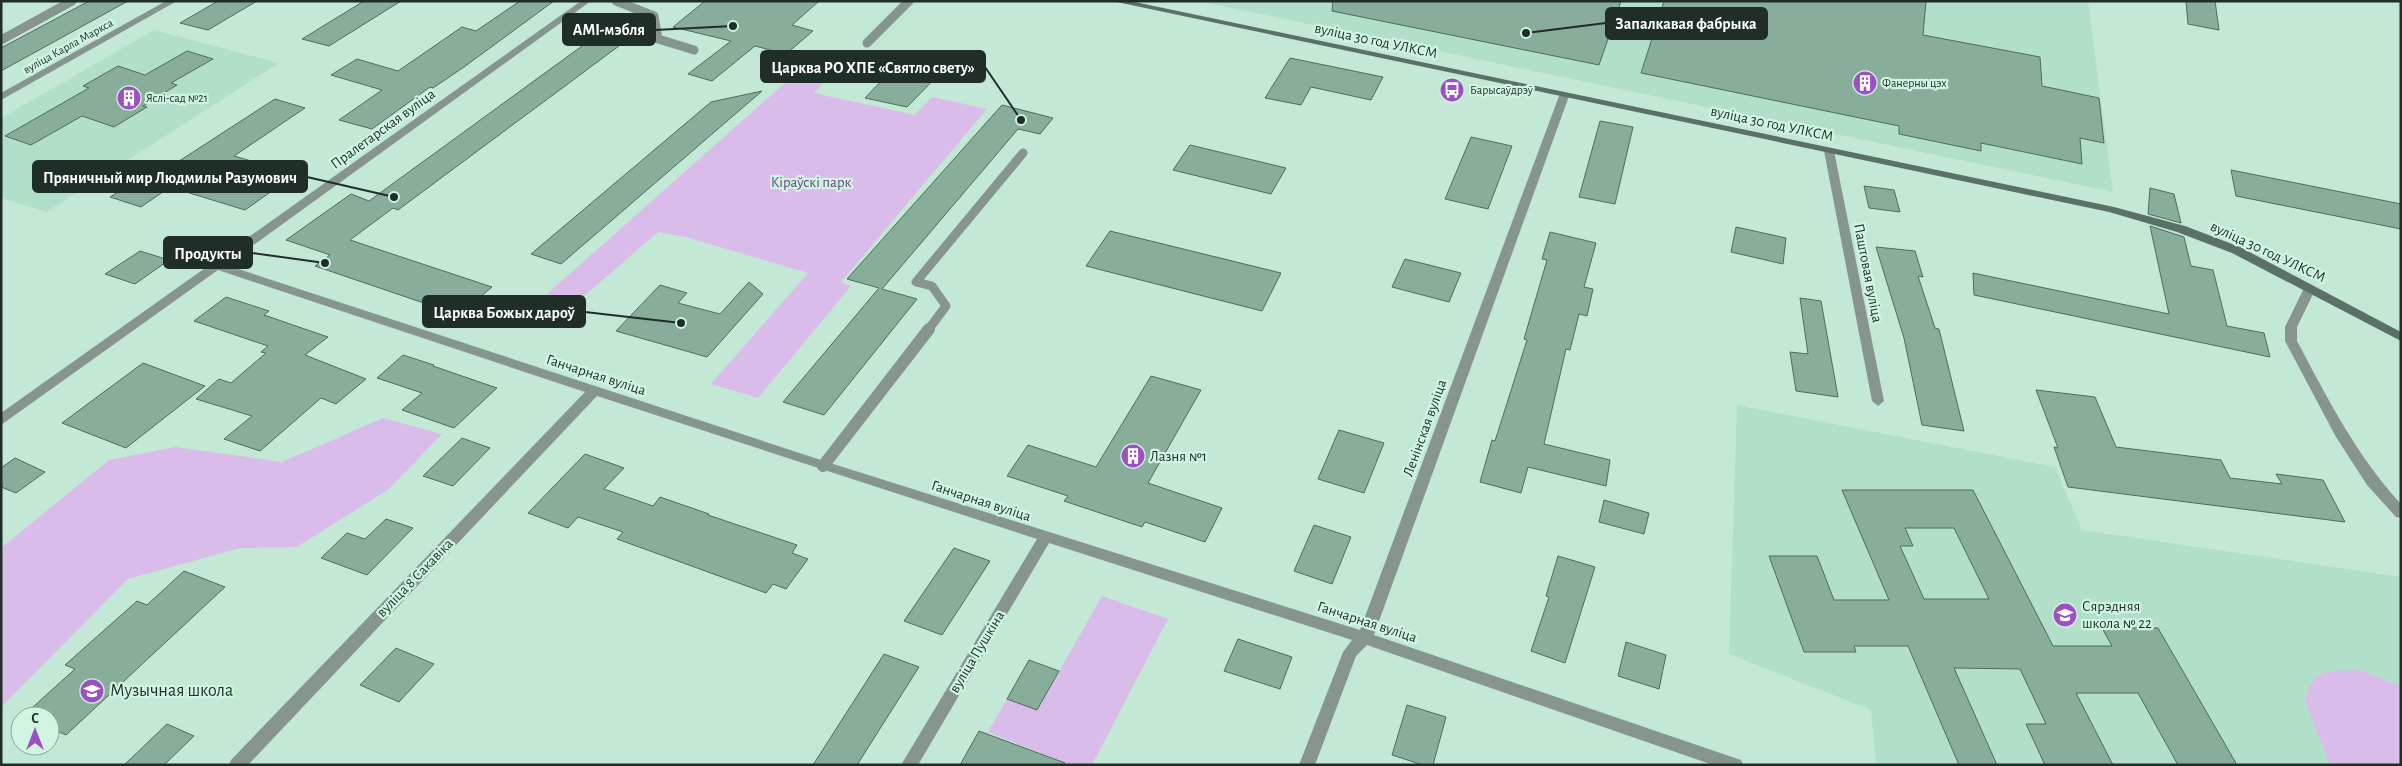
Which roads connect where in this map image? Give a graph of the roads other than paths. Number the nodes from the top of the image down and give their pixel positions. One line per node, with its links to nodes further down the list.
1 (72, 1): 7 (lane)
2 (173, 1): 11 (street, вуліца Карла Маркса)
3 (587, 1): 14 (street, Пралетарская вуліца)
4 (616, 1): 9 (lane)
5 (909, 1): 8 (lane)
6 (1116, 1): 10 (main road, вуліца 30 год УЛКСМ)
7 (1, 40)
8 (867, 43)
9 (694, 50)
10 (1564, 96): 12 (main road, вуліца 30 год УЛКСМ); 23 (street, Ленінская вуліца)
11 (1, 97)
12 (1829, 151): 15 (main road, вуліца 30 год УЛКСМ); 18 (street, Паштовая вуліца)
13 (1023, 153): 20 (lane)
14 (217, 266): 17 (street, Ганчарная вуліца); 19 (street, Пралетарская вуліца)
15 (2310, 288): 16 (main road, вуліца 30 год УЛКСМ); 21 (street)
16 (2401, 337)
17 (594, 391): 20 (street, Ганчарная вуліца); 24 (street, вуліца 8 Сакавіка)
18 (1878, 401)
19 (1, 420)
20 (823, 466): 22 (street, Ганчарная вуліца)
21 (2401, 513)
22 (1044, 538): 23 (street, Ганчарная вуліца); 25 (street, вуліца Пушкіна)
23 (1365, 638): 26 (street, Ленінская вуліца); 27 (street, Ганчарная вуліца)
24 (237, 765)
25 (909, 765)
26 (1307, 765)
27 (1735, 765)

